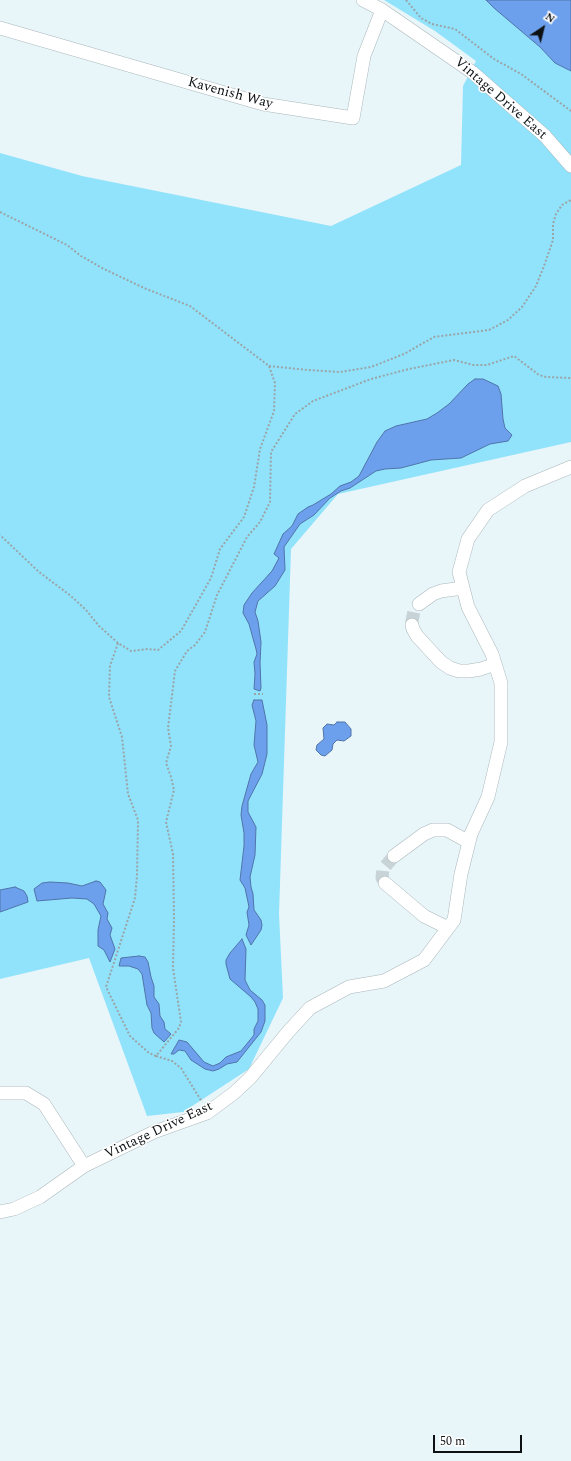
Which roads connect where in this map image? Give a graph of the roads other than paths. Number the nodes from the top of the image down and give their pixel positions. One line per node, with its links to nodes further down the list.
1 (363, 0): 2 (street, Vintage Drive East)
2 (382, 10): 3 (street, Kavenish Way); 4 (street, Vintage Drive East)
3 (0, 28)
4 (571, 166)
5 (571, 467): 6 (street, Vintage Drive East)
6 (463, 588): 7 (street); 9 (street, Vintage Drive East)
7 (419, 604)
8 (412, 625): 9 (street)
9 (495, 664): 10 (street, Vintage Drive East)
10 (469, 842): 11 (street); 13 (street, Vintage Drive East)
11 (394, 856)
12 (386, 883): 13 (street)
13 (448, 928): 15 (street, Vintage Drive East)
14 (0, 1094): 15 (street)
15 (84, 1166): 16 (street, Vintage Drive East)
16 (0, 1212)

